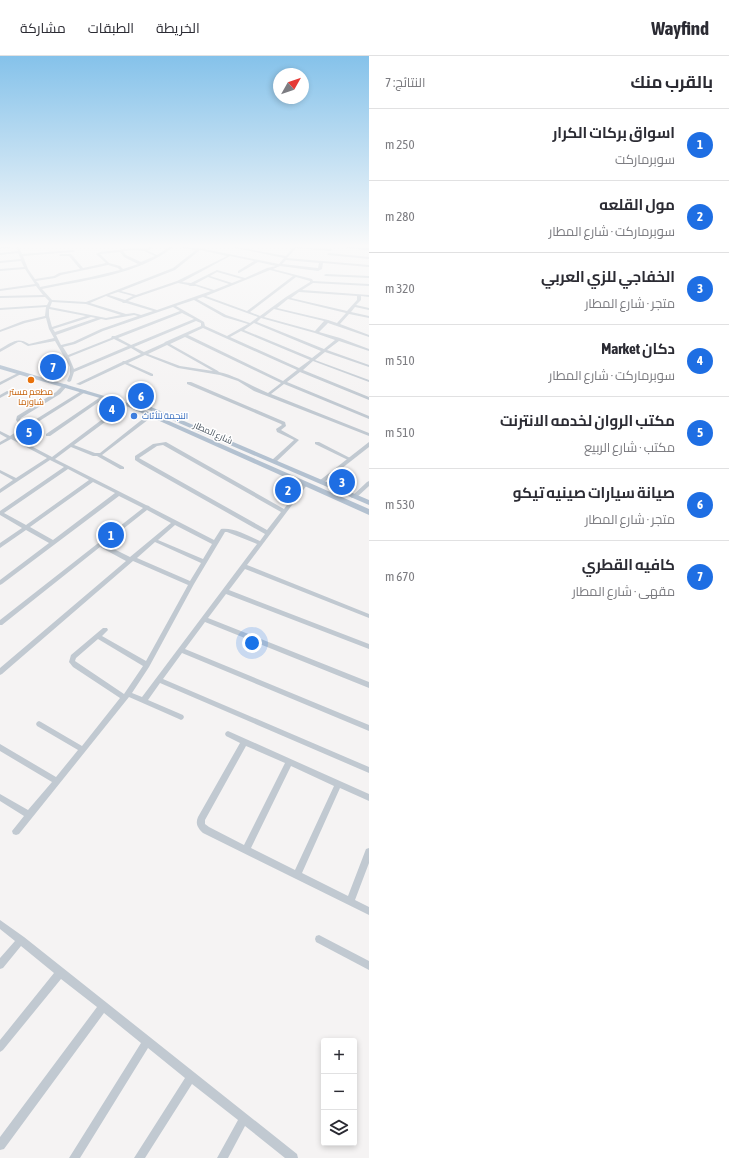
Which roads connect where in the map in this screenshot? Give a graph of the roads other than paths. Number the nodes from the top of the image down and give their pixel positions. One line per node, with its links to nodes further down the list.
1 (47, 298): 11 (street)
2 (96, 298): 12 (street)
3 (114, 298): 13 (street)
4 (132, 298): 13 (street)
5 (209, 298): 22 (street)
6 (266, 298): 22 (street)
7 (286, 298): 18 (street)
8 (288, 298): 23 (street)
9 (359, 298): 15 (street)
10 (194, 299): 14 (street); 27 (street)
11 (50, 302): 12 (street); 16 (street)
12 (86, 302): 24 (street)
13 (124, 302): 20 (street)
14 (174, 306): 20 (street); 21 (street)
15 (354, 306): 19 (street); 23 (street)
16 (48, 307): 17 (street); 25 (street); 28 (street)
17 (0, 308)
18 (274, 308): 29 (street); 33 (street)
19 (369, 309)
20 (158, 311): 26 (street)
21 (183, 311): 32 (street); 47 (street)
22 (247, 313): 29 (street)
23 (349, 313): 30 (street); 36 (street)
24 (127, 315): 26 (street); 31 (street)
25 (92, 316): 31 (street); 39 (street)
26 (142, 316): 38 (street)
27 (225, 316): 35 (street); 40 (street)
28 (47, 317): 39 (street); 42 (street)
29 (260, 317): 35 (street); 43 (street)
30 (369, 317)
31 (102, 318): 34 (street)
32 (197, 319): 37 (street); 53 (street)
33 (327, 321): 36 (street); 43 (street)
34 (90, 322): 38 (street); 44 (street)
35 (252, 323): 40 (street); 56 (street)
36 (337, 325): 46 (street)
37 (203, 327): 45 (street); 48 (street)
38 (108, 328): 41 (street)
39 (51, 329): 44 (street)
40 (244, 329): 48 (street); 59 (street)
41 (102, 330): 47 (street); 52 (street)
42 (0, 331)
43 (316, 332): 50 (street)
44 (54, 334): 49 (street)
45 (184, 335): 51 (street); 69 (street)
46 (369, 336)
47 (114, 337): 53 (street); 58 (street)
48 (226, 338): 63 (street)
49 (56, 339): 52 (street); 55 (street)
50 (338, 339): 54 (street); 56 (street)
51 (166, 343): 57 (street); 66 (street)
52 (61, 346): 58 (street)
53 (132, 347): 57 (street); 64 (street)
54 (369, 350)
55 (0, 351)
56 (325, 351): 59 (street); 61 (street)
57 (143, 353): 60 (street); 66 (street)
58 (68, 356): 64 (street)
59 (312, 360): 63 (street); 68 (street)
60 (124, 362): 67 (street); 73 (street)
61 (369, 366)
62 (4, 367): 65 (main road, شارع المطار); 70 (main road, شارع المطار)
63 (300, 370): 69 (street); 79 (street)
64 (72, 371): 70 (street)
65 (21, 373): 70 (main road, شارع المطار); 72 (street)
66 (220, 374): 76 (street)
67 (152, 375)
68 (369, 381)
69 (283, 382): 76 (street); 82 (street)
70 (67, 383): 73 (main road, شارع المطار); 74 (main road, شارع المطار); 84 (street)
71 (189, 383): 97 (street)
72 (0, 384)
73 (78, 384): 83 (main road, شارع المطار)
74 (85, 391): 77 (main road, شارع المطار); 84 (street)
75 (9, 392): 78 (street)
76 (269, 394): 88 (street)
77 (104, 396): 80 (main road, شارع المطار); 87 (street)
78 (0, 397)
79 (369, 399)
80 (126, 404): 81 (main road, شارع المطار); 93 (street)
81 (151, 415): 83 (main road, شارع المطار); 94 (street)
82 (369, 418)
83 (183, 425): 86 (main road, شارع المطار)
84 (25, 429): 89 (street)
85 (0, 432): 89 (street)
86 (197, 432): 97 (main road, شارع المطار); 104 (main road, شارع المطار)
87 (48, 435)
88 (369, 435)
89 (10, 438): 91 (street); 95 (street)
90 (316, 443): 96 (street)
91 (0, 444)
92 (369, 444): 96 (street)
93 (71, 445): 94 (street); 95 (street)
94 (98, 455): 99 (street)
95 (51, 458): 98 (street); 101 (street)
96 (350, 459): 103 (street)
97 (274, 461): 103 (main road, شارع المطار)
98 (67, 467): 102 (street); 113 (street)
99 (122, 468)
100 (0, 471): 101 (street)
101 (16, 480): 106 (street)
102 (92, 480): 107 (street); 115 (street)
103 (321, 482): 108 (main road, شارع المطار)
104 (305, 484): 111 (street); 112 (main road, شارع المطار)
105 (369, 484): 108 (street)
106 (0, 491)
107 (119, 493): 110 (street); 118 (street)
108 (354, 497): 109 (main road, شارع المطار)
109 (369, 503)
110 (147, 508): 114 (street); 121 (street)
111 (284, 511): 116 (street); 116 (street)
112 (369, 512)
113 (0, 513): 115 (street)
114 (176, 522): 117 (street); 119 (street)
115 (26, 527): 118 (street); 122 (street)
116 (268, 533): 120 (street)
117 (154, 540): 123 (street); 124 (street)
118 (53, 543): 126 (street)
119 (215, 543): 120 (street); 124 (street)
120 (260, 543): 125 (street)
121 (99, 544): 123 (street); 131 (street)
122 (0, 546)
123 (131, 559): 127 (street); 137 (street)
124 (204, 562): 127 (street)
125 (243, 566): 128 (street); 129 (street)
126 (0, 583)
127 (190, 584): 136 (street)
128 (225, 591): 130 (street); 134 (street)
129 (369, 616)
130 (204, 619): 135 (street); 139 (street)
131 (0, 623)
132 (105, 630): 133 (street)
133 (98, 636): 136 (street); 140 (street)
134 (369, 647)
135 (181, 650): 138 (street); 144 (street)
136 (147, 665): 140 (street)
137 (0, 672)
138 (159, 680): 141 (street); 150 (street)
139 (369, 685)
140 (127, 696): 141 (street); 148 (street)
141 (143, 701): 142 (street)
142 (181, 717)
143 (39, 724): 148 (street)
144 (369, 728)
145 (228, 734): 146 (street)
146 (244, 743): 149 (street); 157 (street)
147 (0, 747): 151 (street)
148 (83, 750): 151 (street)
149 (289, 762): 152 (street); 157 (street)
150 (369, 770)
151 (57, 781): 155 (street)
152 (338, 785): 154 (street); 159 (street)
153 (0, 797): 155 (street)
154 (369, 798)
155 (29, 815): 156 (street)
156 (16, 831)
157 (246, 850): 159 (street)
158 (369, 852): 160 (street)
159 (297, 875): 160 (street)
160 (350, 902): 161 (street)
161 (369, 911)
162 (0, 924): 164 (street)
163 (319, 939): 166 (street)
164 (21, 940): 165 (street); 167 (street)
165 (0, 964)
166 (369, 966)
167 (60, 973): 168 (street); 170 (street)
168 (103, 1006): 169 (street); 173 (street)
169 (147, 1042): 171 (street); 174 (street)
170 (0, 1047)
171 (191, 1077): 172 (street); 175 (street)
172 (244, 1119): 176 (street); 177 (street)
173 (0, 1145)
174 (74, 1158)
175 (139, 1158)
176 (222, 1158)
177 (293, 1158)

